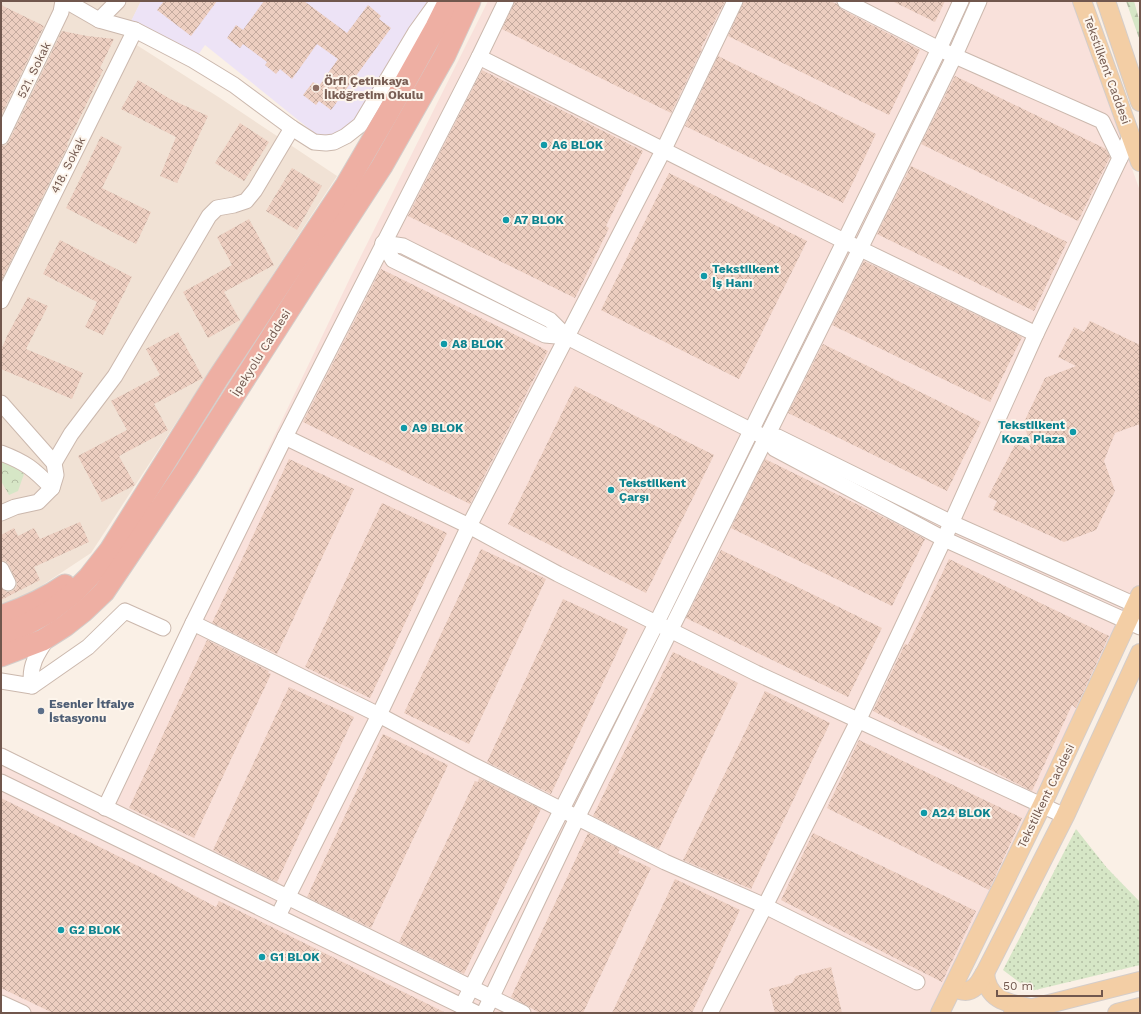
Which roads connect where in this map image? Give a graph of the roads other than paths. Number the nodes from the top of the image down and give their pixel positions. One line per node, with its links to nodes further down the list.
1 (63, 1): 22 (street, 521. Sokak)
2 (66, 1): 14 (street)
3 (118, 1): 14 (street)
4 (438, 1): 20 (street)
5 (449, 1): 43 (highway, İpekyolu Caddesi)
6 (470, 1): 53 (highway, İpekyolu Caddesi)
7 (506, 1): 18 (street)
8 (735, 1): 23 (street)
9 (845, 1): 16 (street)
10 (961, 1): 16 (street)
11 (979, 1): 17 (street)
12 (1082, 1): 21 (main road, Tekstilkent Caddesi)
13 (1106, 1): 19 (main road, Tekstilkent Caddesi)
14 (99, 20): 15 (street)
15 (135, 30): 20 (street); 29 (street, 418. Sokak)
16 (939, 49): 17 (street); 26 (street)
17 (955, 55): 24 (street); 28 (street)
18 (480, 57): 23 (street); 27 (street)
19 (1140, 102)
20 (292, 128): 37 (street)
21 (1131, 135): 24 (street); 25 (main road, Tekstilkent Caddesi)
22 (1, 137)
23 (664, 149): 26 (street); 31 (street)
24 (1120, 158): 30 (street)
25 (1140, 162)
26 (844, 241): 28 (street); 33 (street)
27 (383, 243): 31 (street); 34 (street)
28 (860, 249): 30 (street); 35 (street)
29 (1, 301)
30 (1036, 334): 40 (street)
31 (566, 337): 33 (street); 41 (street)
32 (1, 402): 37 (street)
33 (750, 430): 35 (street); 49 (street)
34 (284, 437): 41 (street); 48 (street)
35 (766, 438): 40 (street); 42 (street); 51 (street)
36 (1, 453): 38 (street)
37 (54, 463): 38 (street)
38 (52, 488): 39 (street)
39 (1, 513)
40 (952, 523): 42 (street); 46 (street)
41 (469, 526): 49 (street); 58 (street)
42 (944, 539): 46 (street); 59 (street)
43 (110, 550): 47 (highway); 52 (highway, İpekyolu Caddesi)
44 (1, 569): 45 (street)
45 (8, 583)
46 (1137, 611): 62 (main road, Tekstilkent Caddesi)
47 (1, 616)
48 (193, 623): 58 (street); 63 (street)
49 (656, 624): 51 (street); 64 (street)
50 (163, 628): 57 (street)
51 (671, 630): 59 (street); 66 (street)
52 (1, 635)
53 (50, 635): 55 (highway, İpekyolu Caddesi); 57 (street)
54 (1140, 653): 65 (main road, Tekstilkent Caddesi)
55 (1, 656)
56 (1, 681): 57 (street)
57 (32, 686)
58 (379, 715): 64 (street); 67 (street)
59 (858, 721): 62 (street); 68 (street)
60 (1, 756): 63 (street)
61 (1, 782): 69 (street)
62 (1042, 805): 65 (street); 74 (main road, Tekstilkent Caddesi)
63 (105, 808): 67 (street)
64 (561, 810): 66 (street); 73 (street)
65 (1065, 816): 70 (main road, Tekstilkent Caddesi)
66 (577, 818): 68 (street); 75 (street)
67 (288, 897): 69 (street); 73 (street)
68 (765, 906): 72 (street); 84 (street)
69 (278, 916): 77 (street)
70 (985, 973): 74 (main road, Tekstilkent Caddesi); 79 (main road)
71 (1140, 981): 79 (main road)
72 (917, 982)
73 (471, 987): 75 (street); 77 (street)
74 (952, 988): 85 (main road, Tekstilkent Caddesi); 86 (main road)
75 (492, 998): 82 (street); 83 (street)
76 (1, 1002): 80 (street)
77 (462, 1006): 81 (street)
78 (1140, 1007): 88 (main road)
79 (1032, 1008): 87 (main road)
80 (23, 1013)
81 (476, 1013)
82 (484, 1013)
83 (523, 1013)
84 (710, 1013)
85 (940, 1013)
86 (957, 1013)
87 (1013, 1013)
88 (1117, 1013)

